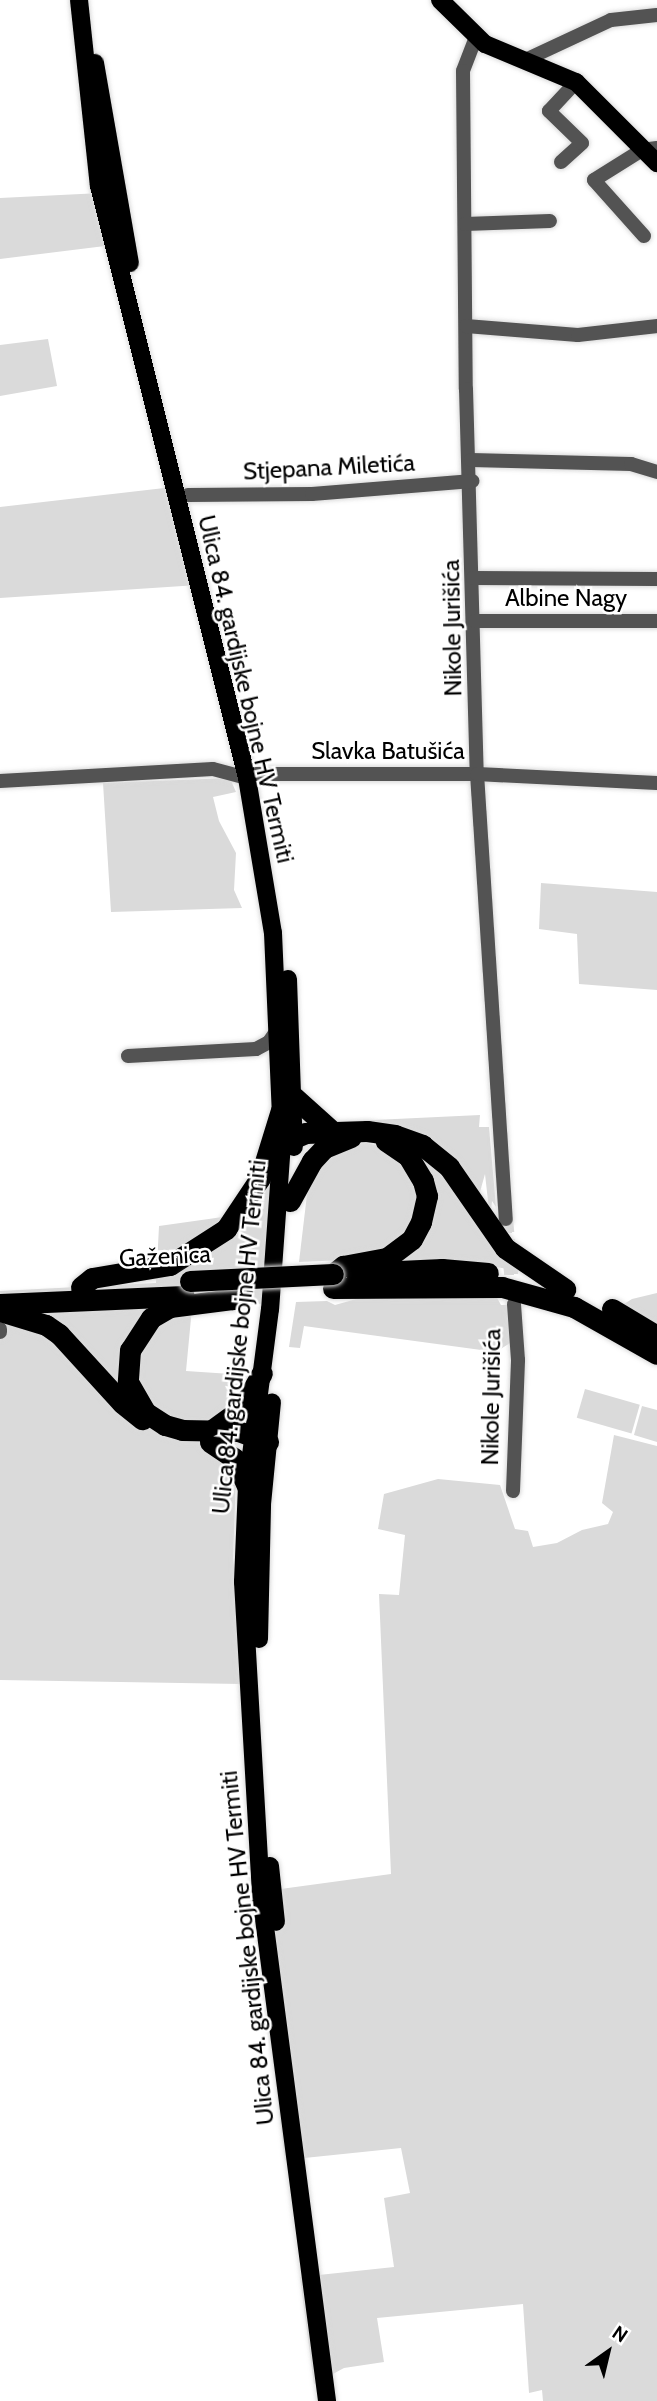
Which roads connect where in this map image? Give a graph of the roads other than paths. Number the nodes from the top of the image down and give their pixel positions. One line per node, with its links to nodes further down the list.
1 (79, 0): 24 (main road, Ulica 84. gardijske bojne HV Termiti)
2 (90, 0): 19 (main road, Ulica 84. gardijske bojne HV Termiti)
3 (444, 1): 5 (main road)
4 (657, 15): 6 (street)
5 (476, 37): 6 (main road); 12 (street, Nikole Jurišića)
6 (523, 61): 7 (main road)
7 (576, 82): 8 (main road); 9 (street)
8 (650, 149): 10 (main road); 13 (street)
9 (561, 162)
10 (657, 163)
11 (550, 221): 12 (street)
12 (465, 224): 14 (street, Nikole Jurišića)
13 (644, 236)
14 (466, 326): 15 (street); 16 (street, Nikole Jurišića)
15 (657, 326)
16 (471, 460): 17 (street); 18 (street, Nikole Jurišića)
17 (657, 472)
18 (472, 481): 19 (street, Stjepana Miletića); 20 (street, Nikole Jurišića)
19 (188, 495): 27 (main road, Ulica 84. gardijske bojne HV Termiti)
20 (473, 578): 21 (street); 22 (street, Nikole Jurišića)
21 (657, 579)
22 (475, 621): 23 (street, Albine Nagy); 26 (street, Nikole Jurišića)
23 (657, 621)
24 (238, 748): 25 (street); 27 (main road, Ulica 84. gardijske bojne HV Termiti)
25 (213, 769): 27 (street, Slavka Batušića); 28 (street, Slavka Batušića)
26 (477, 774): 27 (street, Slavka Batušića); 29 (street, Slavka Batušića); 38 (street, Nikole Jurišića)
27 (251, 776): 30 (main road, Ulica 84. gardijske bojne HV Termiti); 34 (main road, Ulica 84. gardijske bojne HV Termiti)
28 (0, 781)
29 (657, 783)
30 (280, 1026): 31 (street); 33 (main road, Ulica 84. gardijske bojne HV Termiti)
31 (256, 1049): 32 (street); 33 (street)
32 (128, 1056)
33 (280, 1065): 34 (main road, Ulica 84. gardijske bojne HV Termiti)
34 (288, 1104): 35 (highway); 36 (main road, Ulica 84. gardijske bojne HV Termiti); 40 (highway)
35 (333, 1132): 36 (highway); 41 (highway)
36 (289, 1139): 37 (main road, Ulica 84. gardijske bojne HV Termiti); 49 (main road, Ulica 84. gardijske bojne HV Termiti)
37 (290, 1201): 39 (highway); 52 (main road, Ulica 84. gardijske bojne HV Termiti)
38 (506, 1219)
39 (333, 1281): 40 (highway, Gaženica, bridge); 41 (highway); 43 (highway, Gaženica); 48 (highway)
40 (81, 1287): 42 (highway, Gaženica)
41 (565, 1289): 47 (highway)
42 (0, 1291)
43 (242, 1293): 44 (highway, Gaženica); 50 (highway)
44 (0, 1304)
45 (514, 1304): 54 (street, Nikole Jurišića)
46 (0, 1311): 50 (highway)
47 (657, 1335)
48 (657, 1354)
49 (262, 1373): 51 (highway); 52 (main road, Ulica 84. gardijske bojne HV Termiti)
50 (143, 1415): 51 (highway)
51 (211, 1436): 52 (highway); 53 (highway)
52 (261, 1441): 53 (main road, Ulica 84. gardijske bojne HV Termiti); 56 (main road, Ulica 84. gardijske bojne HV Termiti)
53 (247, 1486): 55 (main road, Ulica 84. gardijske bojne HV Termiti)
54 (513, 1491)
55 (327, 2401)
56 (338, 2401)

